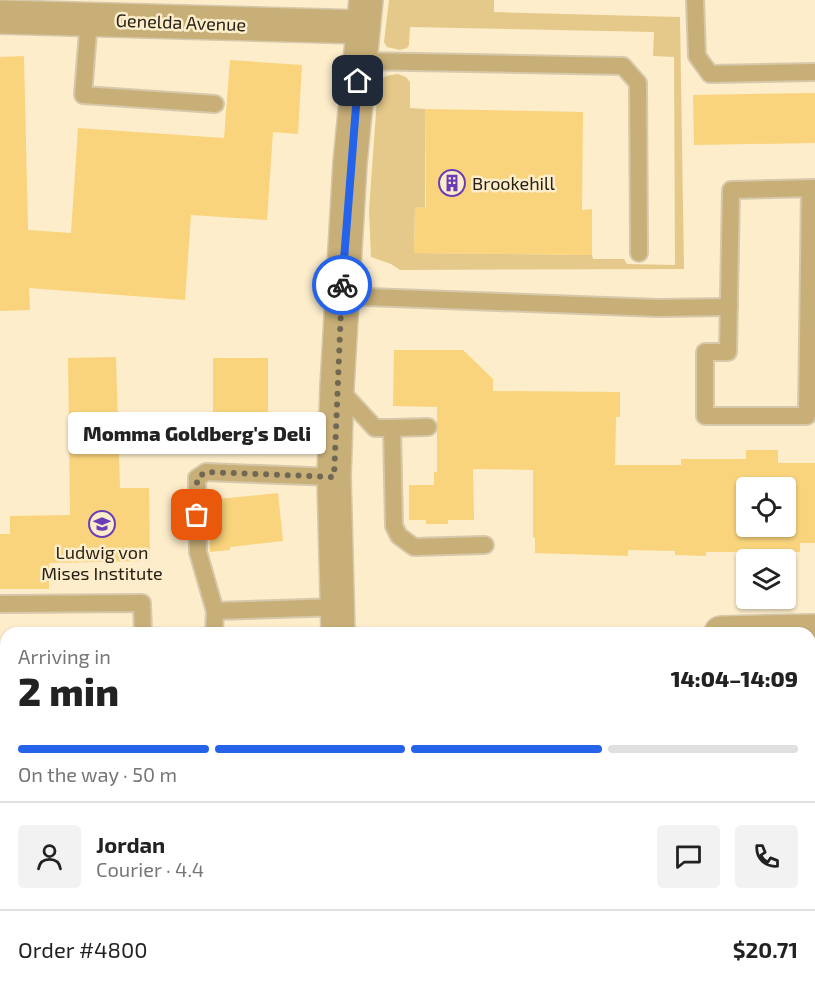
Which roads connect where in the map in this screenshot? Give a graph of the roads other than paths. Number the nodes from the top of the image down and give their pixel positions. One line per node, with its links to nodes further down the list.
1 (695, 0): 6 (lane)
2 (364, 14): 4 (street, Genelda Avenue); 5 (street)
3 (0, 17): 4 (street, Genelda Avenue)
4 (89, 19): 7 (lane)
5 (360, 61): 9 (lane); 10 (street)
6 (815, 72)
7 (215, 104)
8 (813, 188): 11 (lane); 11 (lane)
9 (639, 253)
10 (342, 296): 11 (lane); 12 (street)
11 (729, 307)
12 (337, 387): 14 (lane); 15 (street)
13 (428, 427): 14 (lane)
14 (392, 428): 16 (lane)
15 (334, 477): 18 (lane); 19 (street)
16 (485, 545)
17 (0, 604): 20 (lane)
18 (215, 611): 19 (lane); 21 (lane)
19 (338, 620)
20 (143, 627)
21 (214, 627)

